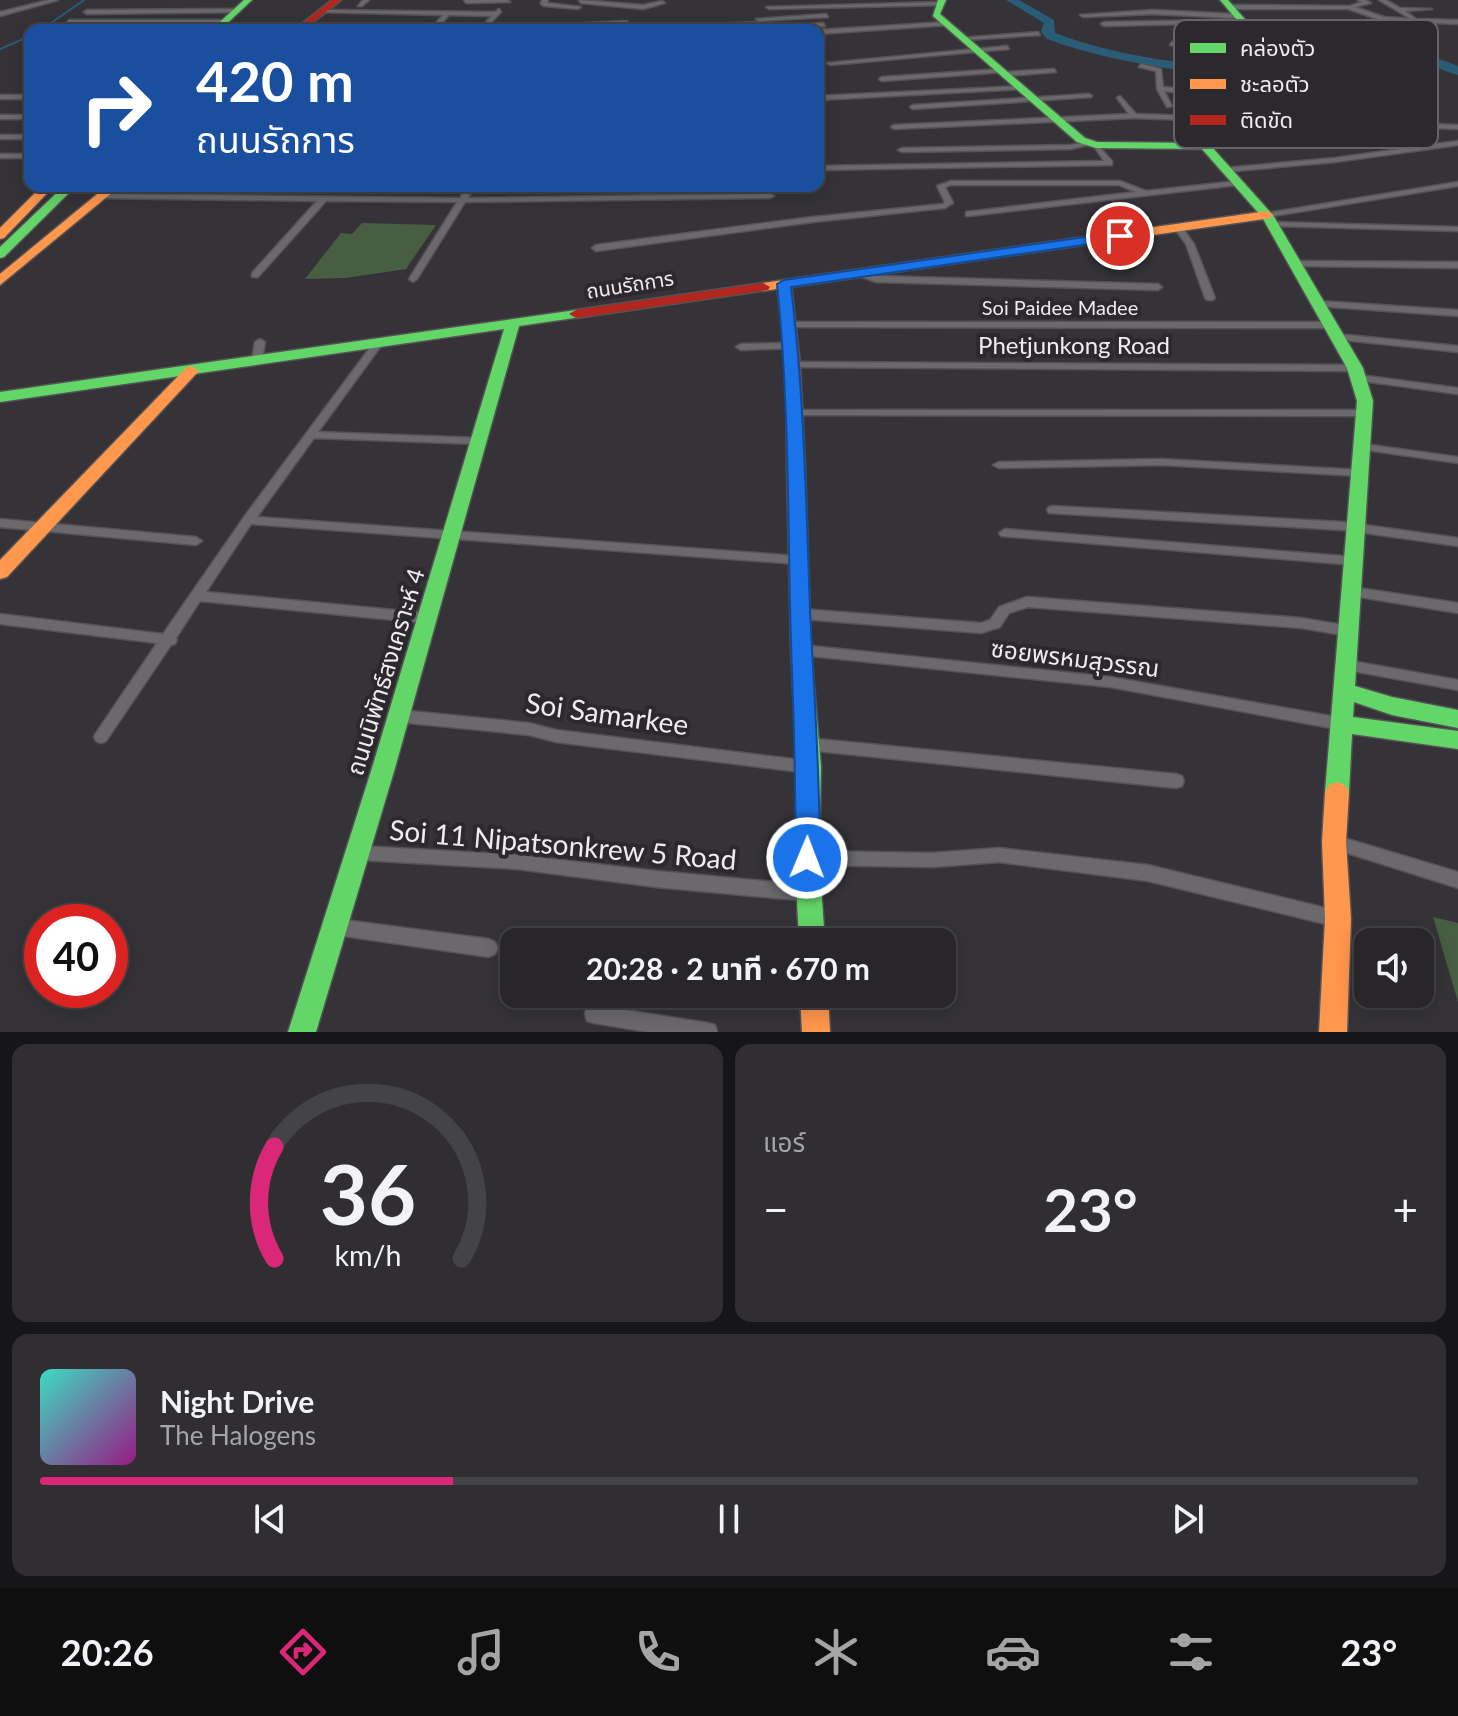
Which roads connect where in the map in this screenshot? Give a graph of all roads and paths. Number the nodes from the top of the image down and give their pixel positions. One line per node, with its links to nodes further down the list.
1 (55, 0): 26 (street)
2 (262, 0): 30 (street)
3 (337, 0): 22 (street)
4 (366, 0): 16 (street)
5 (545, 0): 11 (street)
6 (1361, 0): 17 (street)
7 (1382, 0): 19 (street)
8 (466, 1): 9 (street)
9 (508, 1): 27 (street)
10 (942, 2): 15 (street); 44 (street)
11 (580, 3): 12 (street); 40 (street)
12 (606, 3): 13 (street); 18 (street)
13 (662, 3)
14 (444, 4): 24 (street)
15 (770, 4): 42 (street)
16 (360, 5)
17 (1352, 8): 23 (street); 31 (street)
18 (655, 9)
19 (1398, 9): 20 (street); 32 (street)
20 (1429, 9)
21 (87, 12): 30 (street)
22 (321, 12): 24 (street); 37 (street)
23 (1233, 12): 28 (street); 45 (street)
24 (435, 13): 25 (street)
25 (448, 13): 27 (street); 38 (street)
26 (0, 14)
27 (496, 14): 39 (street)
28 (1083, 15)
29 (826, 16): 43 (street)
30 (232, 19): 34 (street)
31 (1401, 20)
32 (1417, 20)
33 (1438, 21): 35 (street)
34 (69, 22)
35 (1458, 22)
36 (627, 23): 41 (street)
37 (306, 24)
38 (438, 24)
39 (487, 24)
40 (567, 24)
41 (614, 24)
42 (760, 24)
43 (766, 24)
44 (947, 24): 46 (street); 48 (street)
45 (1104, 24)
46 (824, 32)
47 (1038, 34): 48 (street)
48 (964, 38): 50 (street)
49 (1007, 48): 50 (street)
50 (980, 50): 51 (street); 54 (street)
51 (830, 63)
52 (1141, 66): 56 (street)
53 (1054, 71): 54 (street)
54 (1003, 72): 55 (street); 58 (street)
55 (882, 79)
56 (1160, 89): 57 (street); 64 (street)
57 (1174, 90)
58 (1028, 93): 59 (street); 62 (street); 65 (street); 70 (street)
59 (1089, 96)
60 (0, 97): 61 (street)
61 (24, 97)
62 (824, 98)
63 (1120, 98): 66 (street)
64 (1169, 106)
65 (913, 107)
66 (1134, 116): 67 (street); 70 (street)
67 (1174, 116)
68 (0, 117): 69 (street)
69 (24, 117)
70 (1054, 119): 72 (street); 77 (street)
71 (1438, 125): 73 (street)
72 (894, 127)
73 (1458, 127)
74 (0, 137): 75 (street)
75 (24, 137)
76 (1458, 143): 79 (street)
77 (1092, 144): 78 (street); 82 (street); 85 (street)
78 (1174, 145)
79 (1438, 146)
80 (1207, 148): 86 (street)
81 (1422, 148): 86 (street)
82 (902, 150)
83 (0, 156): 84 (street)
84 (24, 156)
85 (824, 168)
86 (1231, 176): 95 (street); 102 (street)
87 (1458, 184): 102 (street)
88 (1057, 191): 100 (street)
89 (42, 192): 105 (street)
90 (64, 192): 107 (street)
91 (107, 192): 108 (street)
92 (135, 192): 98 (street)
93 (468, 192): 99 (street)
94 (600, 192): 97 (street)
95 (1146, 194): 100 (street); 106 (street)
96 (770, 196): 97 (street)
97 (600, 197): 99 (street)
98 (323, 199): 99 (street); 112 (street)
99 (463, 200): 113 (street)
100 (1071, 204): 101 (street)
101 (969, 214)
102 (1270, 220): 103 (street, ถนนรัถการ); 104 (street); 109 (street)
103 (1178, 228): 111 (street, ถนนรัถการ); 117 (street)
104 (1458, 229)
105 (1, 233)
106 (596, 248)
107 (0, 254)
108 (8, 264): 114 (street)
109 (1296, 264): 110 (street); 118 (street)
110 (1458, 265)
111 (860, 273): 115 (street, ถนนรัถการ); 116 (street)
112 (255, 275)
113 (413, 279)
114 (0, 281)
115 (784, 284): 120 (street, ถนนรัถการ); 121 (street)
116 (1158, 287)
117 (1210, 298)
118 (1319, 304): 119 (street); 122 (street)
119 (1458, 313)
120 (512, 325): 123 (street, ถนนรัถการ); 134 (street, ถนนนิพัทธ์สงเคราะห์ 4)
121 (789, 325): 122 (street, Soi Paidee Madee); 126 (street)
122 (1334, 331): 125 (street, Soi Paidee Madee); 128 (street)
123 (378, 343): 127 (street, ถนนรัถการ); 133 (street)
124 (741, 347): 126 (street, Phetjunkong Road)
125 (1458, 349)
126 (791, 356): 128 (street, Phetjunkong Road); 131 (street)
127 (191, 371): 130 (street, ถนนรัถการ); 142 (street)
128 (1357, 373): 129 (street, Phetjunkong Road); 132 (street)
129 (1458, 391)
130 (0, 397)
131 (794, 413): 132 (street); 148 (street)
132 (1365, 413): 135 (street)
133 (311, 435): 134 (street); 140 (street)
134 (479, 441): 145 (street, ถนนนิพัทธ์สงเคราะห์ 4)
135 (1363, 447): 136 (street); 138 (street)
136 (1458, 460)
137 (999, 465): 138 (street)
138 (1361, 473): 143 (street)
139 (1053, 510): 143 (street)
140 (248, 520): 145 (street); 152 (street)
141 (0, 523): 142 (street)
142 (44, 529): 146 (street); 150 (street)
143 (1358, 530): 147 (street); 149 (street)
144 (1005, 533): 149 (street)
145 (452, 535): 148 (street); 155 (street, ถนนนิพัทธ์สงเคราะห์ 4)
146 (196, 541)
147 (1458, 542)
148 (798, 560): 154 (street)
149 (1355, 561): 151 (street)
150 (0, 572)
151 (1352, 592): 153 (street); 157 (street)
152 (198, 596): 155 (street); 158 (street)
153 (1458, 608)
154 (801, 614): 157 (street); 159 (street)
155 (425, 618): 163 (street, ถนนนิพัทธ์สงเคราะห์ 4)
156 (0, 619): 158 (street)
157 (1349, 631): 160 (street)
158 (170, 640): 166 (street)
159 (801, 650): 165 (street, ซอยพรหมสุวรรณ); 168 (street)
160 (1346, 665): 161 (street); 162 (street)
161 (1458, 685)
162 (1345, 691): 164 (street); 165 (street)
163 (399, 716): 169 (street, Soi Samarkee); 172 (street, ถนนนิพัทธ์สงเคราะห์ 4)
164 (1458, 719)
165 (1342, 724): 167 (street); 171 (street)
166 (101, 737)
167 (1458, 740)
168 (807, 744): 169 (street); 170 (street)
169 (809, 767): 173 (street)
170 (1176, 781)
171 (1334, 842): 174 (street); 176 (street)
172 (360, 853): 175 (street, Soi 11 Nipatsonkrew 5 Road); 177 (street, ถนนนิพัทธ์สงเคราะห์ 4)
173 (807, 858): 175 (street); 176 (street)
174 (1458, 880)
175 (809, 893): 178 (street)
176 (1338, 919): 185 (street)
177 (337, 927): 179 (street); 182 (street, ถนนนิพัทธ์สงเคราะห์ 4)
178 (811, 928)
179 (489, 948)
180 (815, 1008): 184 (street)
181 (594, 1014): 183 (street)
182 (302, 1032)
183 (708, 1032)
184 (816, 1032)
185 (1333, 1032)

